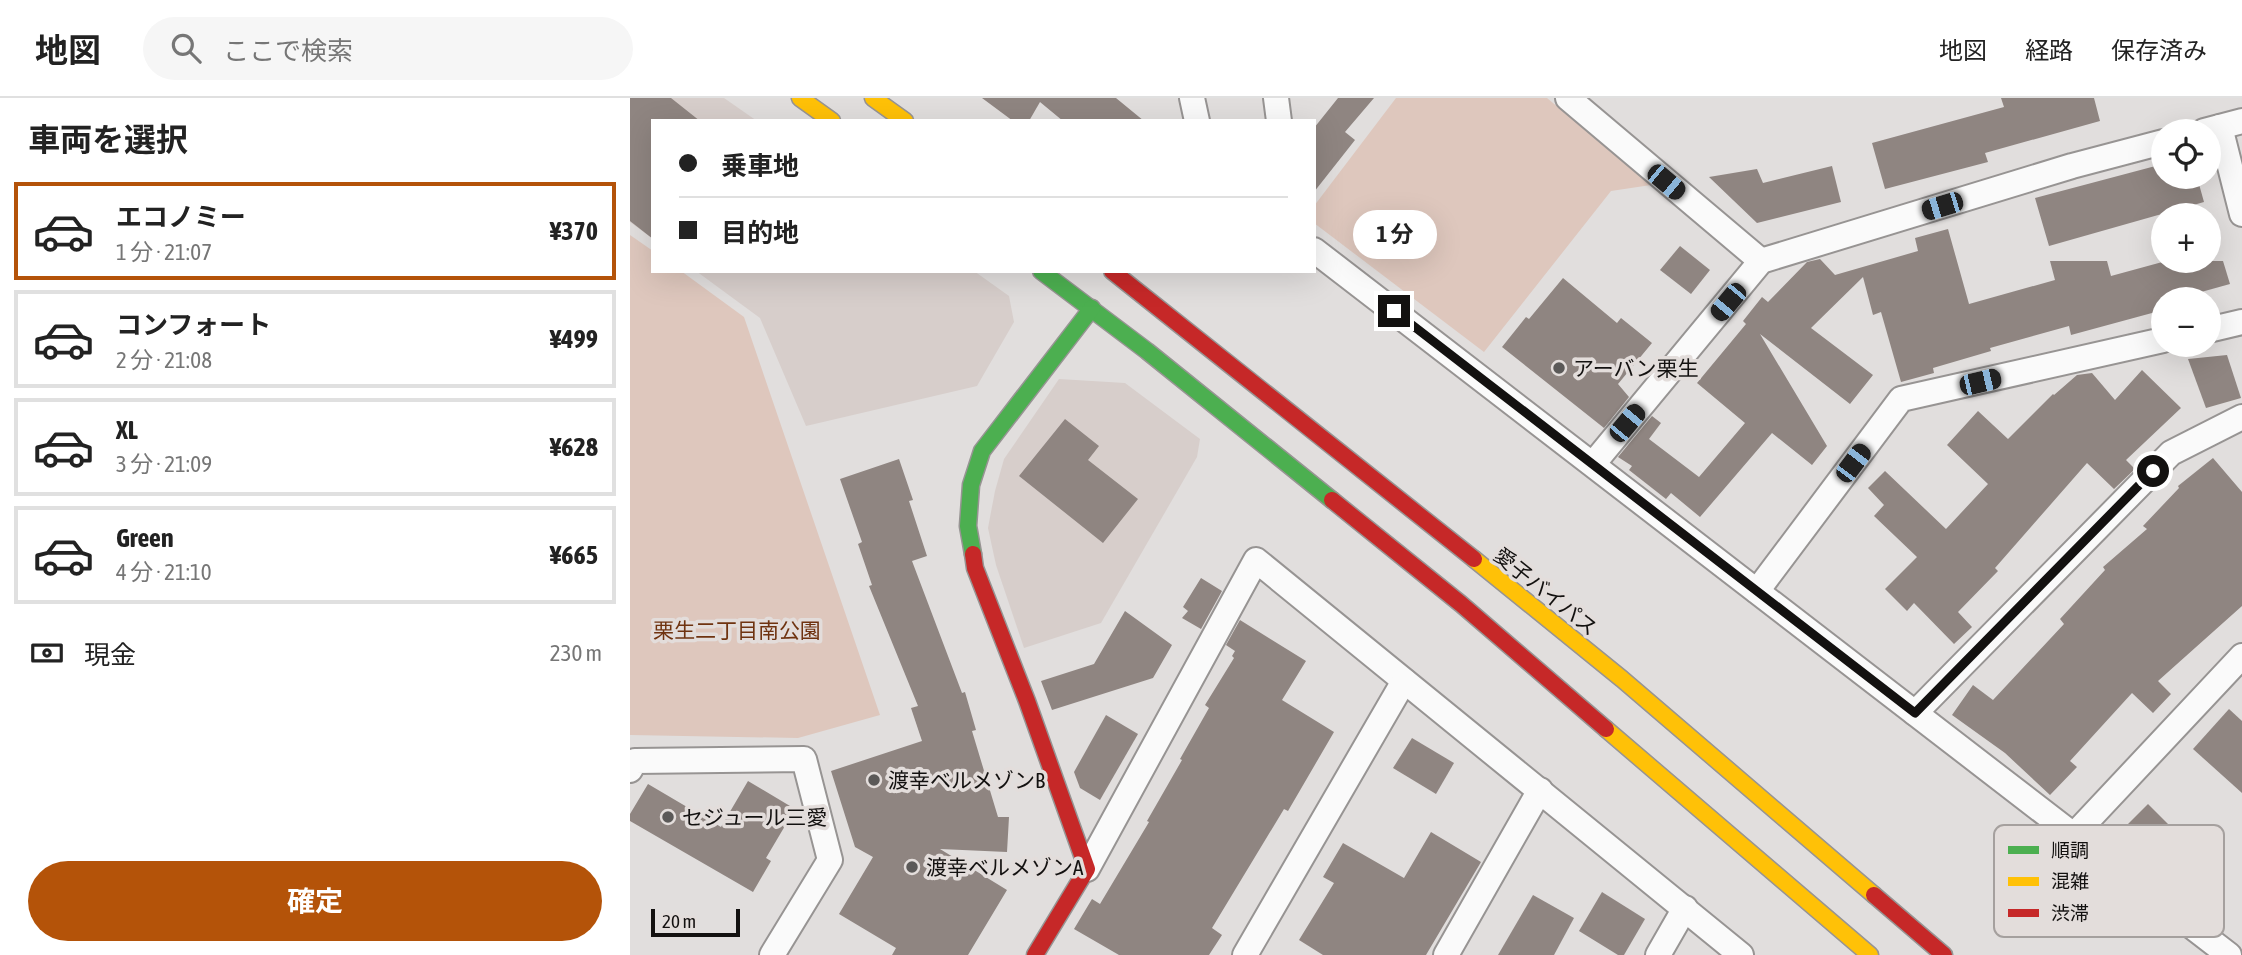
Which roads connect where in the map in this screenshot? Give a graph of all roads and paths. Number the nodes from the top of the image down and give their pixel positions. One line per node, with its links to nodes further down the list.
1 (800, 98): 6 (main road)
2 (873, 98): 7 (main road)
3 (1192, 98): 8 (street)
4 (1276, 98): 9 (street)
5 (1568, 98): 14 (street)
6 (829, 119)
7 (902, 119)
8 (1197, 119)
9 (1279, 119)
10 (2222, 126): 12 (street)
11 (2151, 145): 14 (street)
12 (2242, 214)
13 (1316, 252): 23 (street)
14 (1761, 261): 23 (street)
15 (1044, 273): 18 (main road)
16 (1114, 273): 18 (street)
17 (1116, 273): 43 (main road, 愛子バイパス)
18 (1092, 308): 32 (main road); 42 (main road)
19 (2242, 322): 20 (street)
20 (2221, 327)
21 (2151, 343): 24 (street)
22 (2242, 417): 27 (street)
23 (1593, 464): 24 (street)
24 (1757, 591): 27 (street)
25 (2242, 656): 31 (street)
26 (1404, 681): 29 (street); 32 (street); 38 (street)
27 (1915, 713): 30 (street)
28 (630, 770): 36 (street)
29 (1541, 790): 33 (street); 39 (street)
30 (2061, 825)
31 (2083, 825)
32 (1087, 869): 37 (main road)
33 (1685, 908): 40 (street); 41 (street)
34 (2207, 937): 44 (street)
35 (2242, 940): 44 (street)
36 (772, 955)
37 (1035, 955)
38 (1245, 955)
39 (1446, 955)
40 (1658, 955)
41 (1741, 955)
42 (1870, 955)
43 (1944, 955)
44 (2230, 955)

